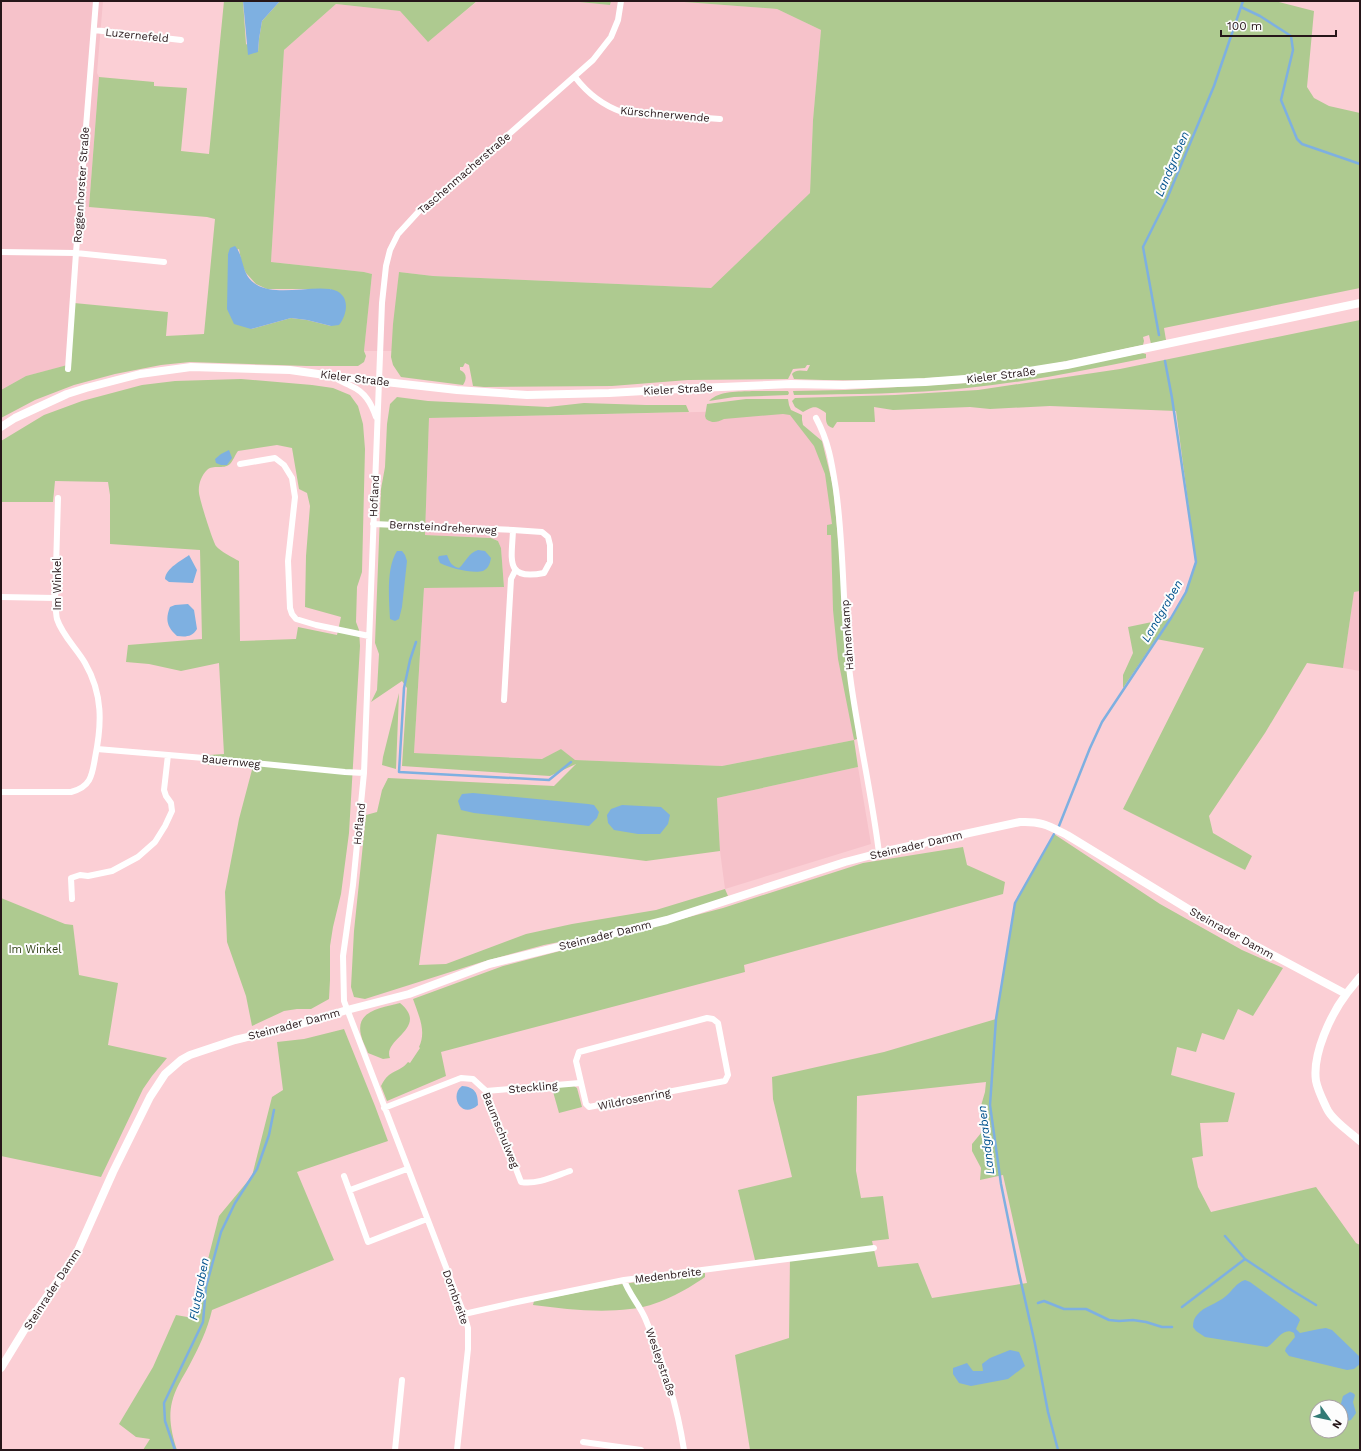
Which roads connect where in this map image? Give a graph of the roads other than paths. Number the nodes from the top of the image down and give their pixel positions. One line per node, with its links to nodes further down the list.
1 (96, 1): 3 (street, Roggenhorster Straße)
2 (621, 1): 5 (street, Taschenmacherstraße)
3 (94, 30): 4 (street, Luzernefeld); 8 (street, Roggenhorster Straße)
4 (181, 40)
5 (575, 77): 6 (street, Kürschnerwende); 13 (street, Taschenmacherstraße)
6 (720, 119)
7 (1, 252): 8 (street)
8 (76, 253): 9 (street); 11 (street, Roggenhorster Straße)
9 (164, 262)
10 (1360, 303): 13 (main road, Kieler Straße)
11 (68, 369)
12 (332, 376): 13 (main road, Kieler Straße); 14 (main road, Kieler Straße); 16 (street)
13 (379, 381): 16 (street, Hofland)
14 (15, 418): 17 (street); 18 (main road, Kieler Straße)
15 (816, 418): 32 (street, Hahnenkamp)
16 (377, 421): 21 (street, Hofland)
17 (1, 424)
18 (1, 427)
19 (240, 464): 26 (street)
20 (58, 498): 25 (street, Im Winkel)
21 (373, 524): 22 (street, Bernsteindreherweg); 26 (street, Hofland)
22 (513, 530): 23 (street, Bernsteindreherweg); 23 (street, Bernsteindreherweg)
23 (515, 571): 27 (street, Bernsteindreherweg)
24 (1, 597): 25 (street)
25 (55, 598): 28 (street, Im Winkel)
26 (369, 636): 30 (street, Hofland)
27 (504, 700)
28 (97, 749): 29 (street, Bauernweg); 31 (street, Im Winkel)
29 (168, 755): 30 (street, Bauernweg); 33 (street)
30 (364, 773): 36 (street, Hofland)
31 (1, 792)
32 (879, 853): 35 (main road, Steinrader Damm); 36 (main road, Steinrader Damm)
33 (72, 899)
34 (1360, 977): 35 (main road)
35 (1346, 994): 40 (main road)
36 (346, 1010): 39 (street, Dornbreite); 49 (main road, Steinrader Damm)
37 (580, 1083): 37 (street, Wildrosenring); 38 (street, Steckling)
38 (486, 1091): 39 (street, Baumschulweg); 42 (street, Baumschulweg)
39 (384, 1108): 41 (street, Dornbreite)
40 (1360, 1140)
41 (408, 1169): 44 (street); 45 (street, Dornbreite)
42 (570, 1171)
43 (344, 1176): 44 (street)
44 (350, 1190): 45 (street)
45 (427, 1219): 48 (street, Dornbreite)
46 (874, 1248): 47 (street, Medenbreite)
47 (624, 1280): 48 (street, Medenbreite); 55 (street, Wesleystraße)
48 (464, 1314): 53 (street, Dornbreite)
49 (1, 1368)
50 (402, 1380): 52 (street)
51 (583, 1442): 54 (street)
52 (395, 1450)
53 (457, 1450)
54 (641, 1450)
55 (684, 1450)

